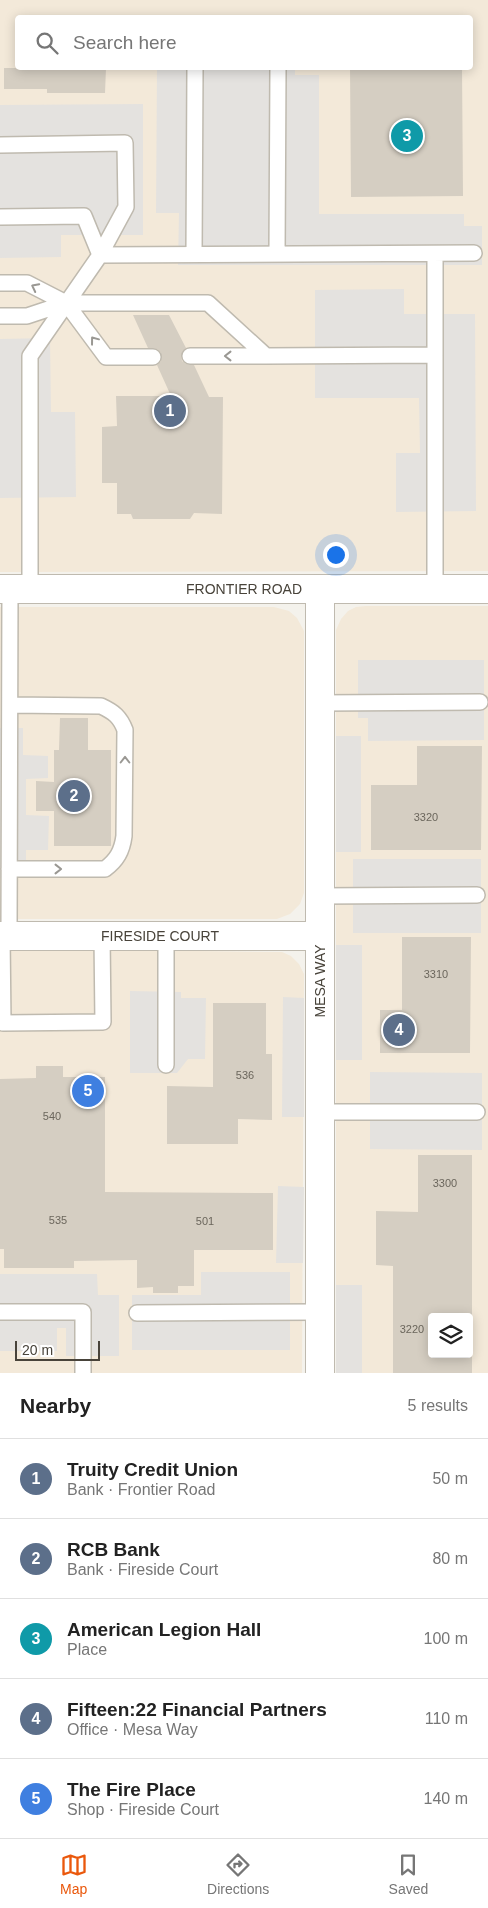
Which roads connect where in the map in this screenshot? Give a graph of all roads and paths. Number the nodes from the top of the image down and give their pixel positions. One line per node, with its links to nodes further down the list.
1 (195, 70): 6 (lane)
2 (278, 70): 7 (lane)
3 (0, 144): 9 (lane)
4 (0, 217): 9 (lane)
5 (474, 253): 8 (lane)
6 (194, 254): 7 (lane); 9 (lane)
7 (277, 254): 8 (lane)
8 (435, 254): 13 (lane)
9 (100, 255): 11 (lane)
10 (0, 283): 11 (lane, one-way to 10)
11 (66, 303): 12 (lane); 14 (lane, one-way to 11); 16 (lane); 17 (lane)
12 (0, 316)
13 (435, 355): 16 (lane); 19 (lane)
14 (152, 356)
15 (190, 356): 16 (lane, one-way to 15)
16 (266, 356)
17 (13, 589): 18 (street, FRONTIER ROAD); 23 (lane)
18 (320, 589): 19 (street, FRONTIER ROAD); 22 (street, MESA WAY)
19 (435, 589): 20 (street, FRONTIER ROAD)
20 (488, 589)
21 (480, 702): 22 (lane)
22 (320, 703): 26 (street, MESA WAY)
23 (10, 705): 24 (lane); 24 (lane, one-way to 23)
24 (10, 869): 27 (lane)
25 (477, 895): 26 (lane)
26 (320, 896): 30 (street, MESA WAY)
27 (4, 936): 28 (street, FIRESIDE COURT); 28 (lane)
28 (102, 936): 29 (street, FIRESIDE COURT)
29 (166, 936): 30 (street, FIRESIDE COURT); 31 (lane)
30 (320, 936): 32 (street, MESA WAY)
31 (166, 1065)
32 (320, 1112): 33 (lane); 35 (street, MESA WAY)
33 (477, 1112)
34 (0, 1312): 37 (lane)
35 (320, 1312): 36 (lane); 38 (street, MESA WAY)
36 (138, 1313)
37 (83, 1373)
38 (320, 1373)

